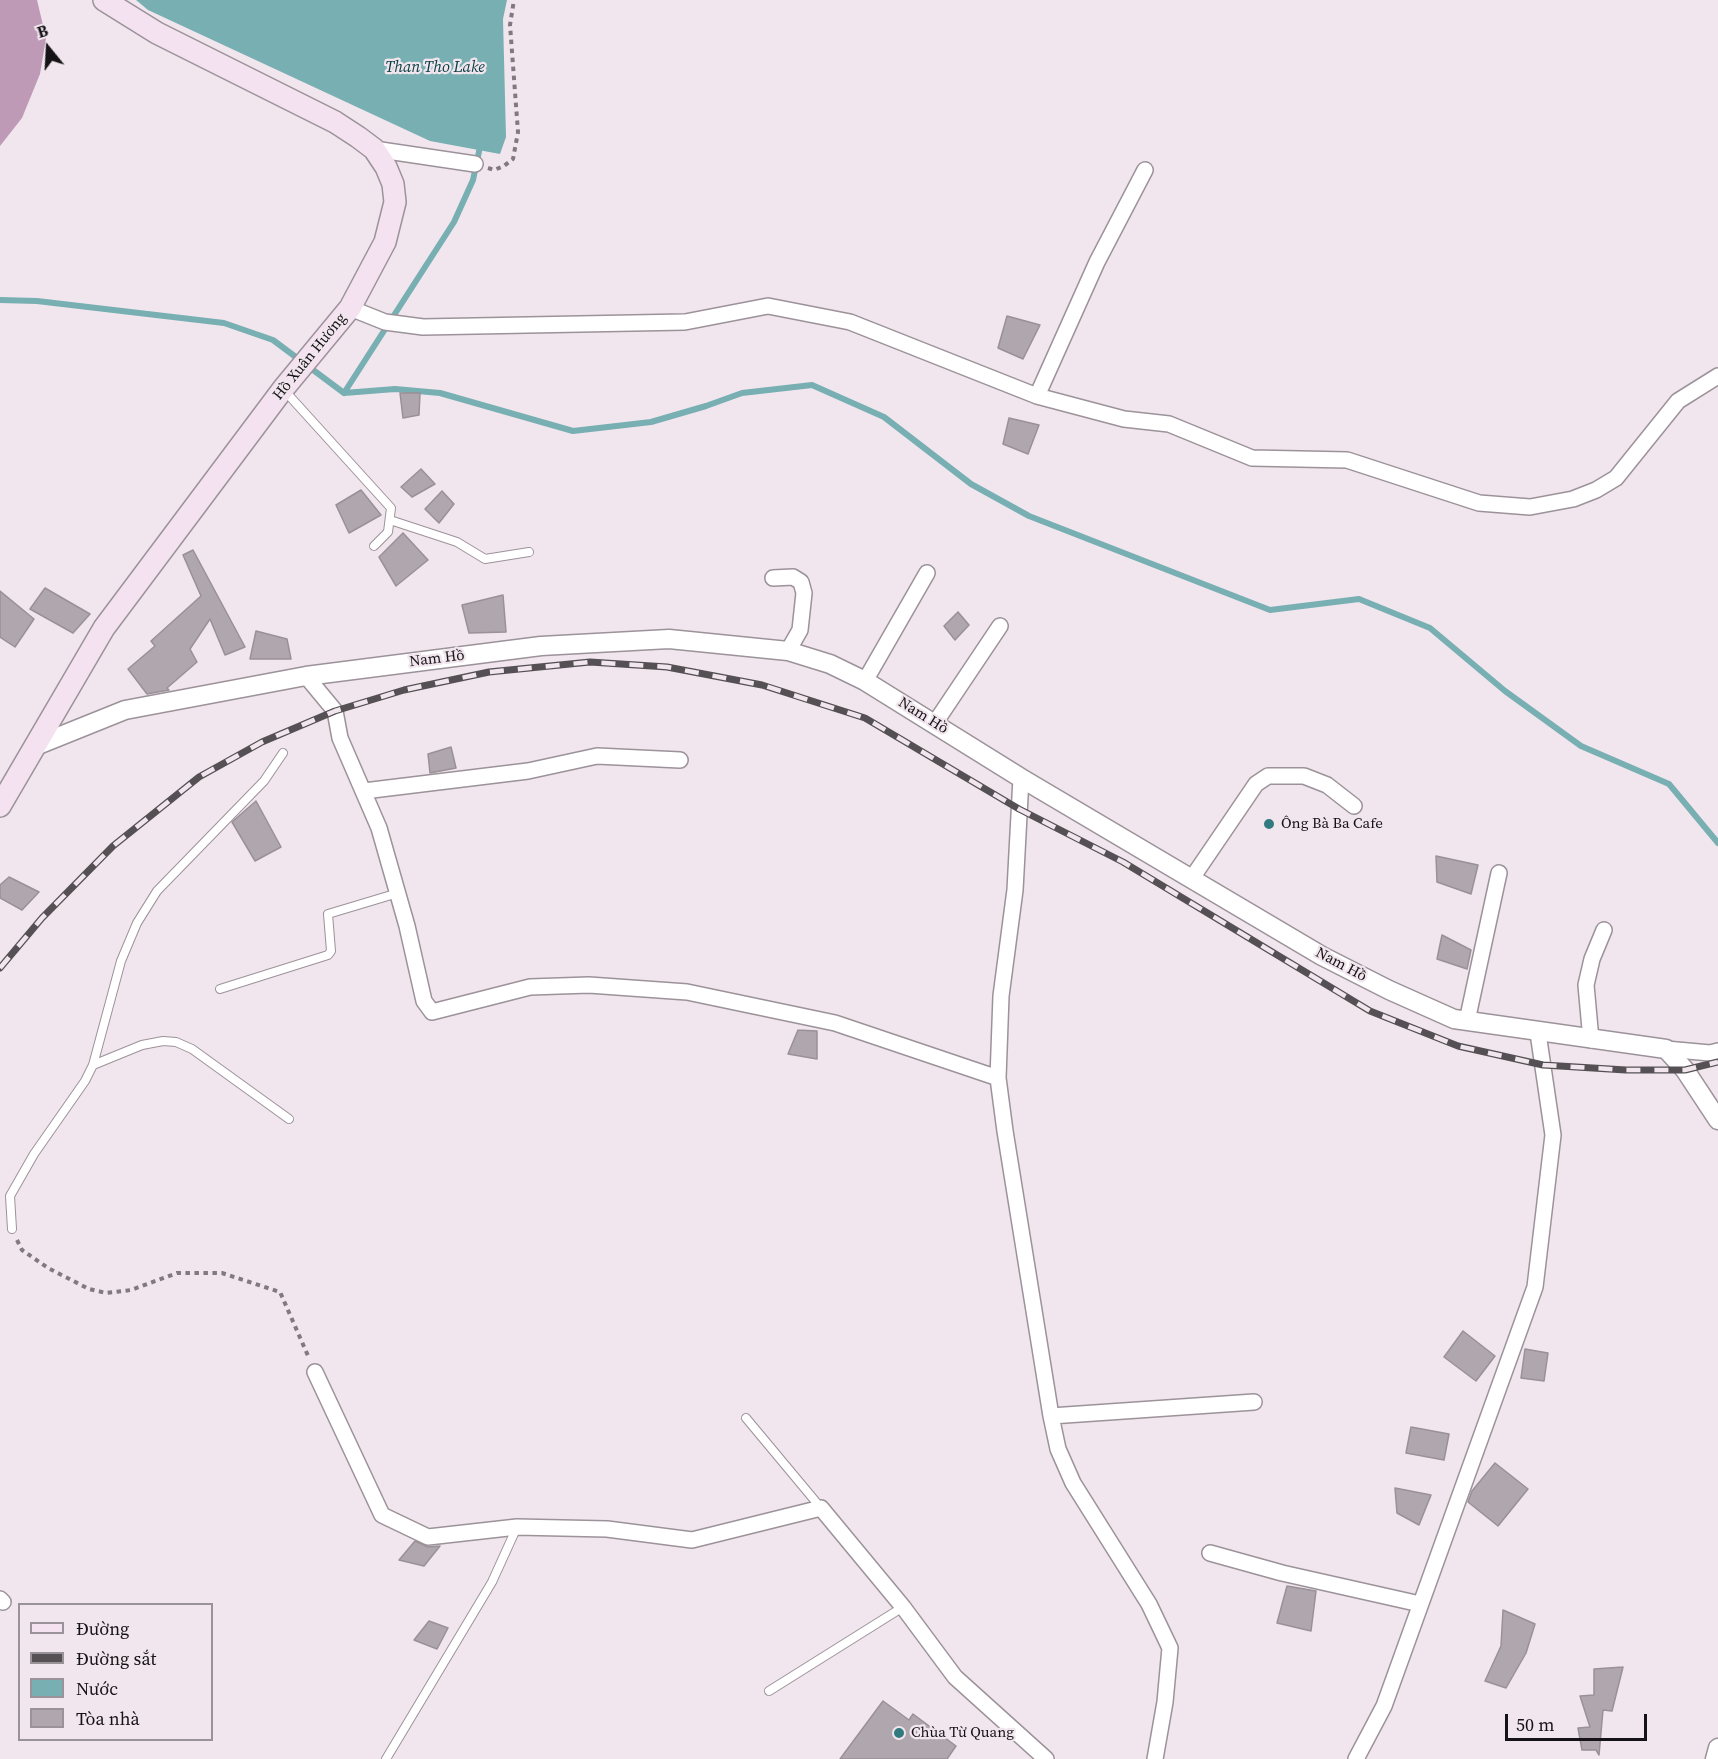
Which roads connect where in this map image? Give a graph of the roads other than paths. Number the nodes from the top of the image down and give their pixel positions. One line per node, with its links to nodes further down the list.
1 (104, 0): 2 (main road, Hồ Xuân Hương)
2 (374, 149): 3 (street); 5 (main road, Hồ Xuân Hương)
3 (475, 164)
4 (1145, 170): 8 (street)
5 (343, 316): 7 (main road, Hồ Xuân Hương); 8 (street)
6 (1718, 376): 8 (street)
7 (288, 383): 9 (lane); 19 (main road, Hồ Xuân Hương)
8 (1037, 396)
9 (390, 520): 10 (lane); 11 (lane)
10 (374, 546)
11 (529, 552)
12 (927, 573): 17 (street)
13 (773, 578): 15 (street)
14 (1000, 626): 18 (street)
15 (788, 651): 16 (street, Nam Hồ); 17 (street, Nam Hồ)
16 (306, 676): 19 (street, Nam Hồ); 23 (street)
17 (864, 681): 18 (street, Nam Hồ)
18 (935, 723): 22 (street, Nam Hồ)
19 (38, 745): 24 (main road, Hồ Xuân Hương)
20 (283, 753): 36 (lane)
21 (680, 760): 23 (street)
22 (1021, 778): 27 (street, Nam Hồ); 37 (street)
23 (364, 791): 28 (street)
24 (0, 806)
25 (1354, 806): 27 (street)
26 (1499, 873): 31 (street)
27 (1192, 878): 31 (street, Nam Hồ)
28 (398, 892): 30 (lane); 37 (street)
29 (1604, 930): 33 (street)
30 (220, 989)
31 (1467, 1021): 32 (street, Nam Hồ)
32 (1538, 1033): 33 (street, Nam Hồ); 48 (street)
33 (1591, 1040): 34 (street, Nam Hồ)
34 (1666, 1049): 35 (street); 39 (street)
35 (1718, 1051)
36 (93, 1065): 38 (lane); 40 (lane)
37 (999, 1078): 43 (street)
38 (289, 1119)
39 (1718, 1120)
40 (12, 1228)
41 (315, 1372): 46 (street)
42 (1254, 1402): 43 (street)
43 (1051, 1416): 54 (street)
44 (746, 1418): 45 (lane)
45 (821, 1508): 46 (street); 49 (street)
46 (517, 1527): 52 (lane)
47 (1210, 1553): 48 (street)
48 (1420, 1604): 55 (street)
49 (903, 1606): 50 (lane); 53 (street)
50 (769, 1691)
51 (1718, 1748): 56 (street)
52 (386, 1759)
53 (1046, 1759)
54 (1155, 1759)
55 (1356, 1759)
56 (1715, 1759)

